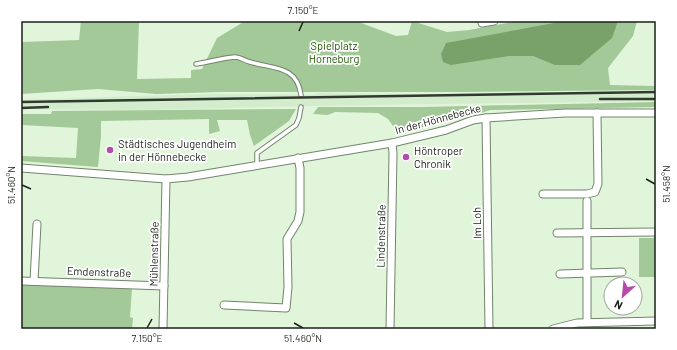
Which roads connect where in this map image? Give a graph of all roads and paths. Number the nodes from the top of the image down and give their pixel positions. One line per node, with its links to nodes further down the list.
1 (494, 21): 2 (street)
2 (482, 24)
3 (196, 64): 4 (lane)
4 (301, 95)
5 (301, 107): 11 (lane)
6 (597, 113): 7 (street, In der Hönnebecke); 8 (street, In der Hönnebecke); 14 (street)
7 (656, 113)
8 (486, 118): 9 (street, In der Hönnebecke); 31 (street, Im Loh)
9 (392, 143): 10 (street, In der Hönnebecke); 30 (street, Lindenstraße)
10 (298, 158): 11 (street, In der Hönnebecke); 26 (street)
11 (257, 166): 13 (street, In der Hönnebecke)
12 (21, 168): 13 (street, In der Hönnebecke)
13 (166, 179): 25 (street, Mühlenstraße)
14 (543, 194)
15 (587, 200): 19 (street)
16 (37, 224): 24 (street)
17 (656, 232): 19 (street)
18 (557, 233): 19 (street)
19 (587, 233): 22 (street)
20 (622, 272): 22 (street)
21 (560, 274): 22 (street)
22 (587, 274): 28 (street)
23 (21, 280): 24 (street, Emdenstraße)
24 (34, 281): 25 (street, Emdenstraße)
25 (164, 286): 29 (street, Mühlenstraße)
26 (224, 305)
27 (656, 321): 28 (street)
28 (587, 322): 32 (street)
29 (163, 329)
30 (390, 329)
31 (489, 329)
32 (552, 329)

